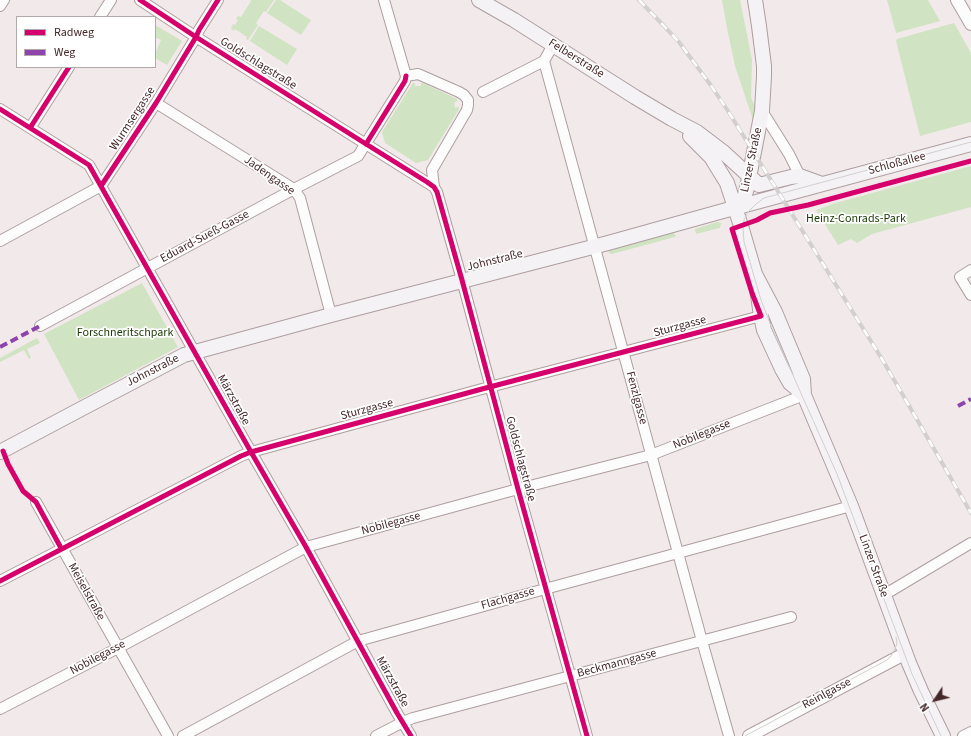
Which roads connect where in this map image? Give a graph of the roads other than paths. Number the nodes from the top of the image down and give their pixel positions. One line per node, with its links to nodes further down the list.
1 (4, 0): 9 (street)
2 (111, 0): 10 (street)
3 (140, 0): 12 (street, Goldschlagstraße)
4 (218, 0): 12 (street, Wurmsergasse)
5 (384, 0): 16 (street)
6 (479, 0): 13 (main road, Felberstraße)
7 (754, 0): 20 (main road, Linzer Straße)
8 (957, 0): 11 (street)
9 (0, 6)
10 (101, 16)
11 (971, 24)
12 (196, 37): 18 (street, Wurmsergasse); 23 (street, Goldschlagstraße)
13 (553, 45): 14 (street); 21 (main road, Felberstraße)
14 (544, 60): 17 (street); 33 (street, Fenzlgasse)
15 (68, 68): 22 (street)
16 (406, 76): 23 (street, Eduard-Sueß-Gasse); 29 (street, Goldschlagstraße)
17 (483, 92)
18 (156, 103): 28 (street, Wurmsergasse); 30 (street, Jadengasse)
19 (0, 109): 22 (street, Märzstraße)
20 (762, 111): 25 (street, Linzer Straße); 26 (main road, Linzer Straße)
21 (672, 119): 26 (main road, Felberstraße); 31 (main road, Felberstraße)
22 (30, 128): 28 (street, Märzstraße)
23 (366, 144): 29 (street, Goldschlagstraße); 30 (street, Eduard-Sueß-Gasse)
24 (971, 144): 27 (main road, Schloßallee)
25 (800, 176): 26 (main road); 27 (main road)
26 (750, 177): 31 (main road, Linzer Straße)
27 (822, 184): 31 (main road, Schloßallee)
28 (101, 186): 32 (street, Wurmsergasse); 34 (street, Märzstraße)
29 (434, 187): 37 (street, Goldschlagstraße)
30 (294, 189): 34 (street, Eduard-Sueß-Gasse); 39 (street, Jadengasse)
31 (735, 208): 33 (main road, Johnstraße); 36 (main road, Linzer Straße)
32 (0, 241)
33 (594, 246): 37 (main road, Johnstraße); 43 (street, Fenzlgasse)
34 (147, 268): 41 (street, Eduard-Sueß-Gasse); 42 (street, Märzstraße)
35 (971, 270): 38 (street)
36 (755, 274): 40 (main road, Linzer Straße); 45 (main road, Linzer Straße)
37 (462, 280): 39 (main road, Johnstraße); 44 (street, Goldschlagstraße)
38 (971, 295)
39 (331, 314): 42 (main road, Johnstraße)
40 (761, 316): 43 (street, Sturzgasse); 45 (main road, Linzer Straße)
41 (40, 326)
42 (194, 352): 46 (main road, Johnstraße); 47 (street, Märzstraße)
43 (623, 352): 44 (street, Sturzgasse); 48 (street, Fenzlgasse)
44 (490, 386): 47 (street, Sturzgasse); 49 (street, Goldschlagstraße)
45 (804, 395): 48 (street, Nobilegasse); 51 (main road, Linzer Straße)
46 (0, 452)
47 (251, 452): 53 (street, Märzstraße); 54 (street, Sturzgasse)
48 (651, 455): 49 (street, Nobilegasse); 55 (street, Fenzlgasse)
49 (518, 489): 53 (street, Nobilegasse); 57 (street, Goldschlagstraße)
50 (36, 502): 54 (street, Meiselstraße)
51 (851, 506): 55 (street, Flachgasse); 58 (main road, Linzer Straße)
52 (971, 543): 58 (street)
53 (306, 547): 60 (street, Märzstraße); 62 (street, Nobilegasse)
54 (62, 548): 56 (street, Sturzgasse); 62 (street, Meiselstraße)
55 (678, 553): 57 (street, Flachgasse); 61 (street, Fenzlgasse)
56 (0, 581)
57 (545, 589): 60 (street, Flachgasse); 64 (street, Goldschlagstraße)
58 (884, 595): 63 (main road, Linzer Straße)
59 (791, 617): 61 (street, Beckmanngasse)
60 (358, 641): 66 (street, Märzstraße); 69 (street, Flachgasse)
61 (702, 641): 64 (street, Beckmanngasse); 73 (street, Fenzlgasse)
62 (118, 648): 65 (street, Nobilegasse); 68 (street, Meiselstraße)
63 (906, 653): 74 (street, Reinlgasse); 75 (main road, Linzer Straße)
64 (571, 676): 66 (street, Beckmanngasse); 72 (street, Goldschlagstraße)
65 (0, 709)
66 (403, 722): 70 (street, Beckmanngasse); 71 (street, Märzstraße)
67 (971, 732): 76 (street)
68 (168, 736)
69 (183, 736)
70 (376, 736)
71 (411, 736)
72 (587, 736)
73 (728, 736)
74 (749, 736)
75 (943, 736)
76 (963, 736)

